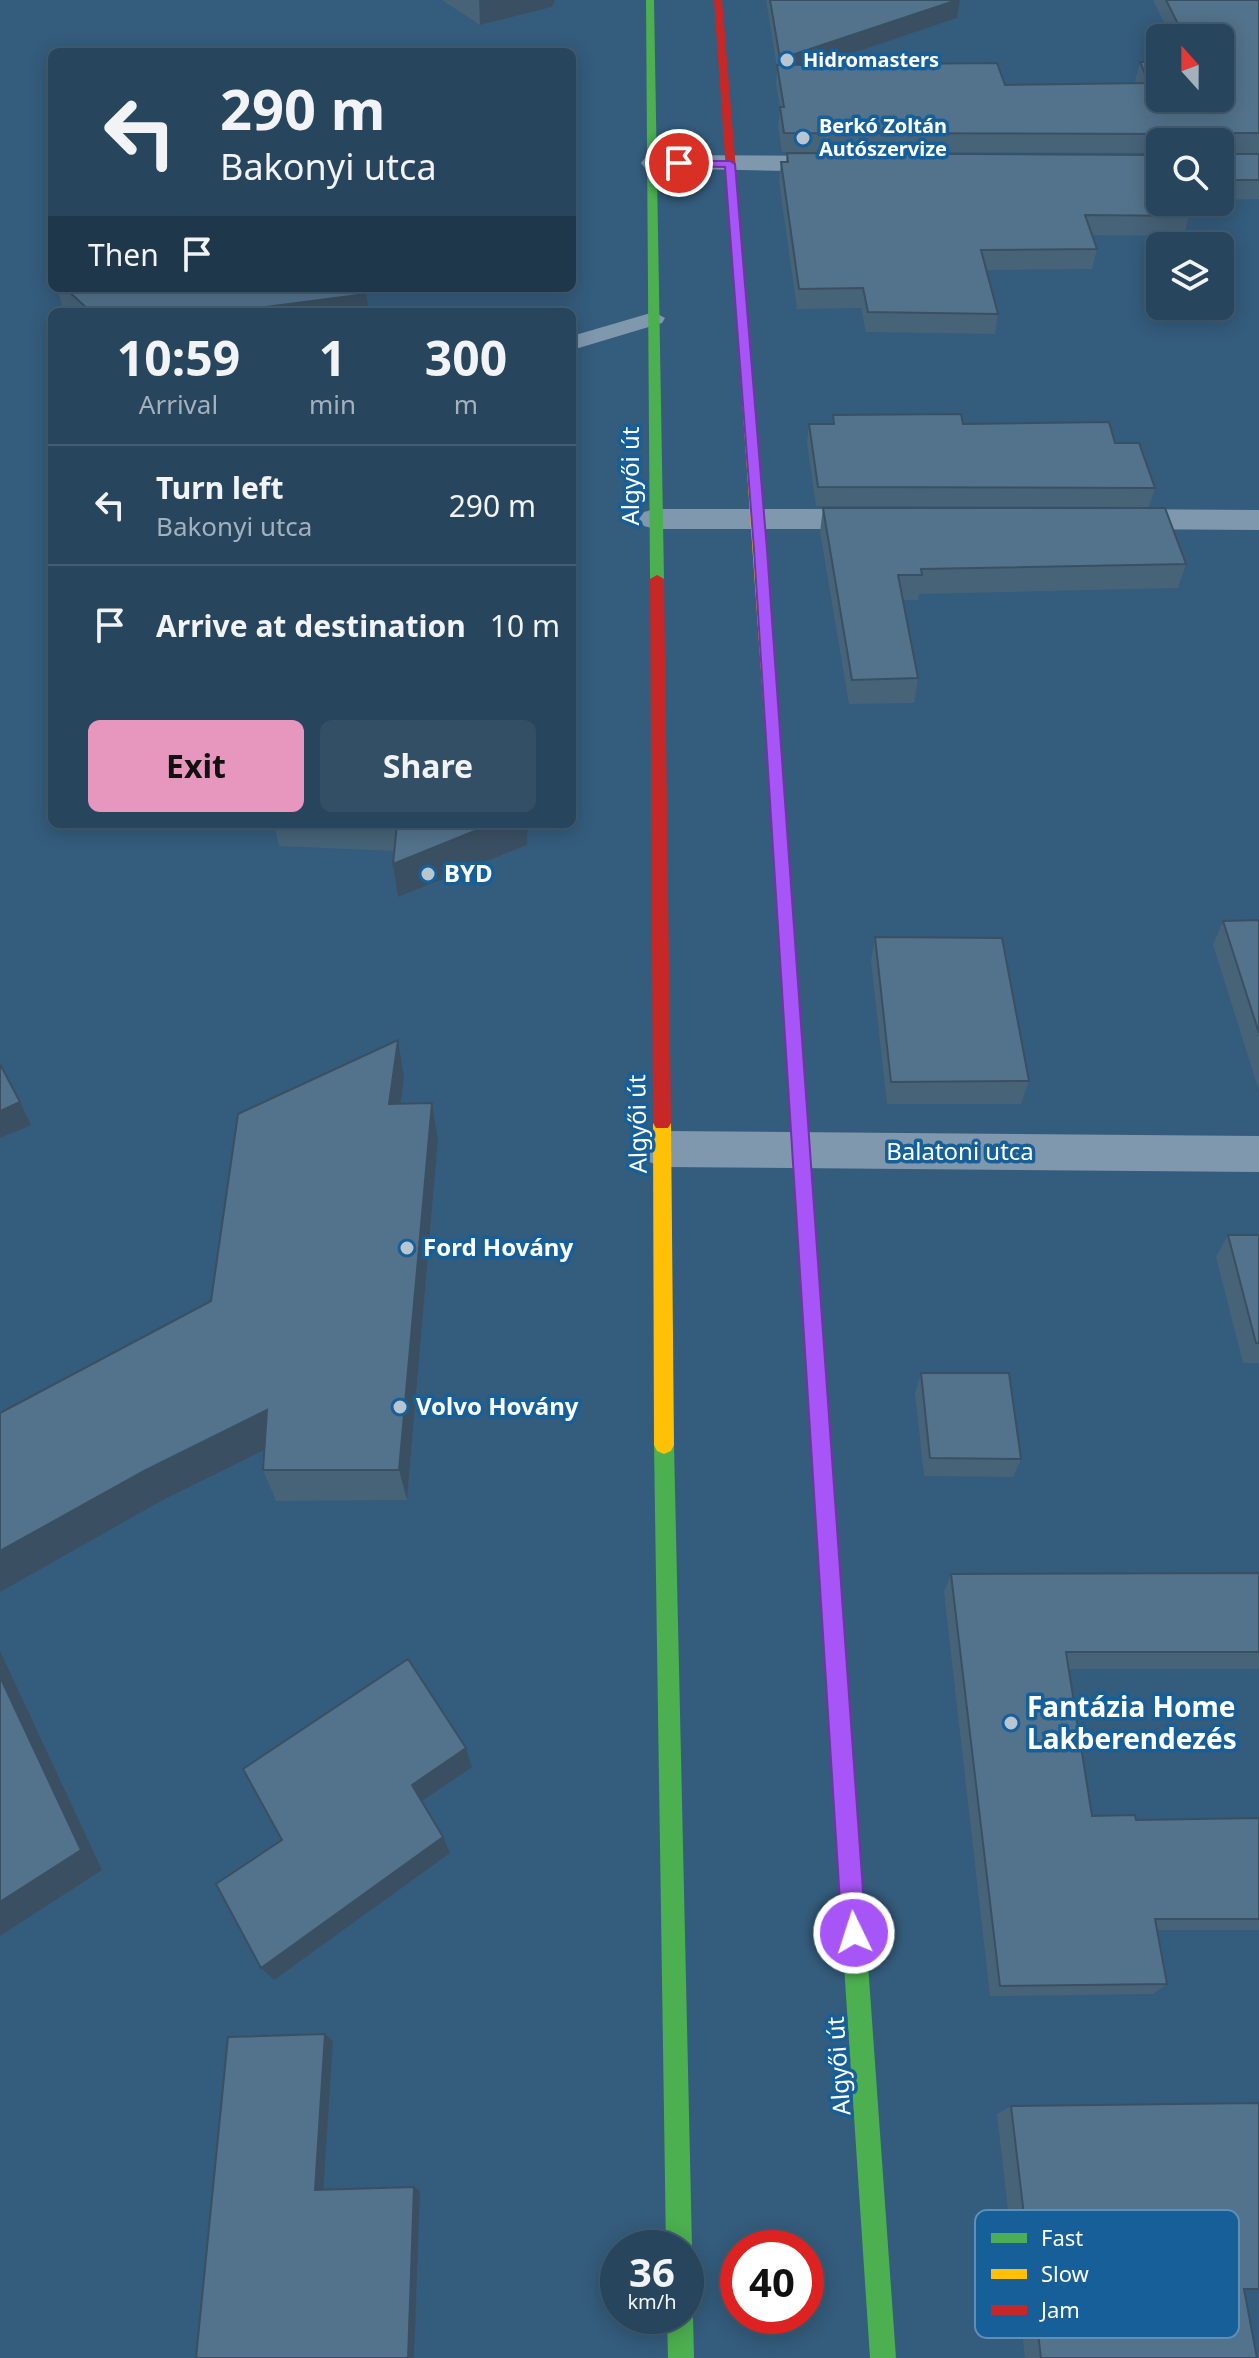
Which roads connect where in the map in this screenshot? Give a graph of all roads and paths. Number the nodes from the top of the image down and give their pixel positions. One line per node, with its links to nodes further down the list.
1 (650, 0): 3 (street, Algyői út)
2 (718, 0): 4 (street, Algyői út)
3 (654, 163): 4 (street); 6 (street, Algyői út)
4 (730, 164): 5 (street); 9 (street, Algyői út)
5 (873, 164)
6 (654, 318): 7 (lane); 8 (street, Algyői út)
7 (576, 342)
8 (655, 519): 9 (street); 13 (street, Algyői út)
9 (758, 519): 10 (street); 14 (street, Algyői út)
10 (915, 519)
11 (1087, 519): 12 (street)
12 (1259, 520)
13 (662, 1149): 14 (street, Balatoni utca); 16 (street, Algyői út)
14 (801, 1151): 15 (street, Balatoni utca); 19 (street, Algyői út)
15 (1259, 1154)
16 (679, 2230)
17 (680, 2334): 18 (street)
18 (681, 2358)
19 (883, 2358)

